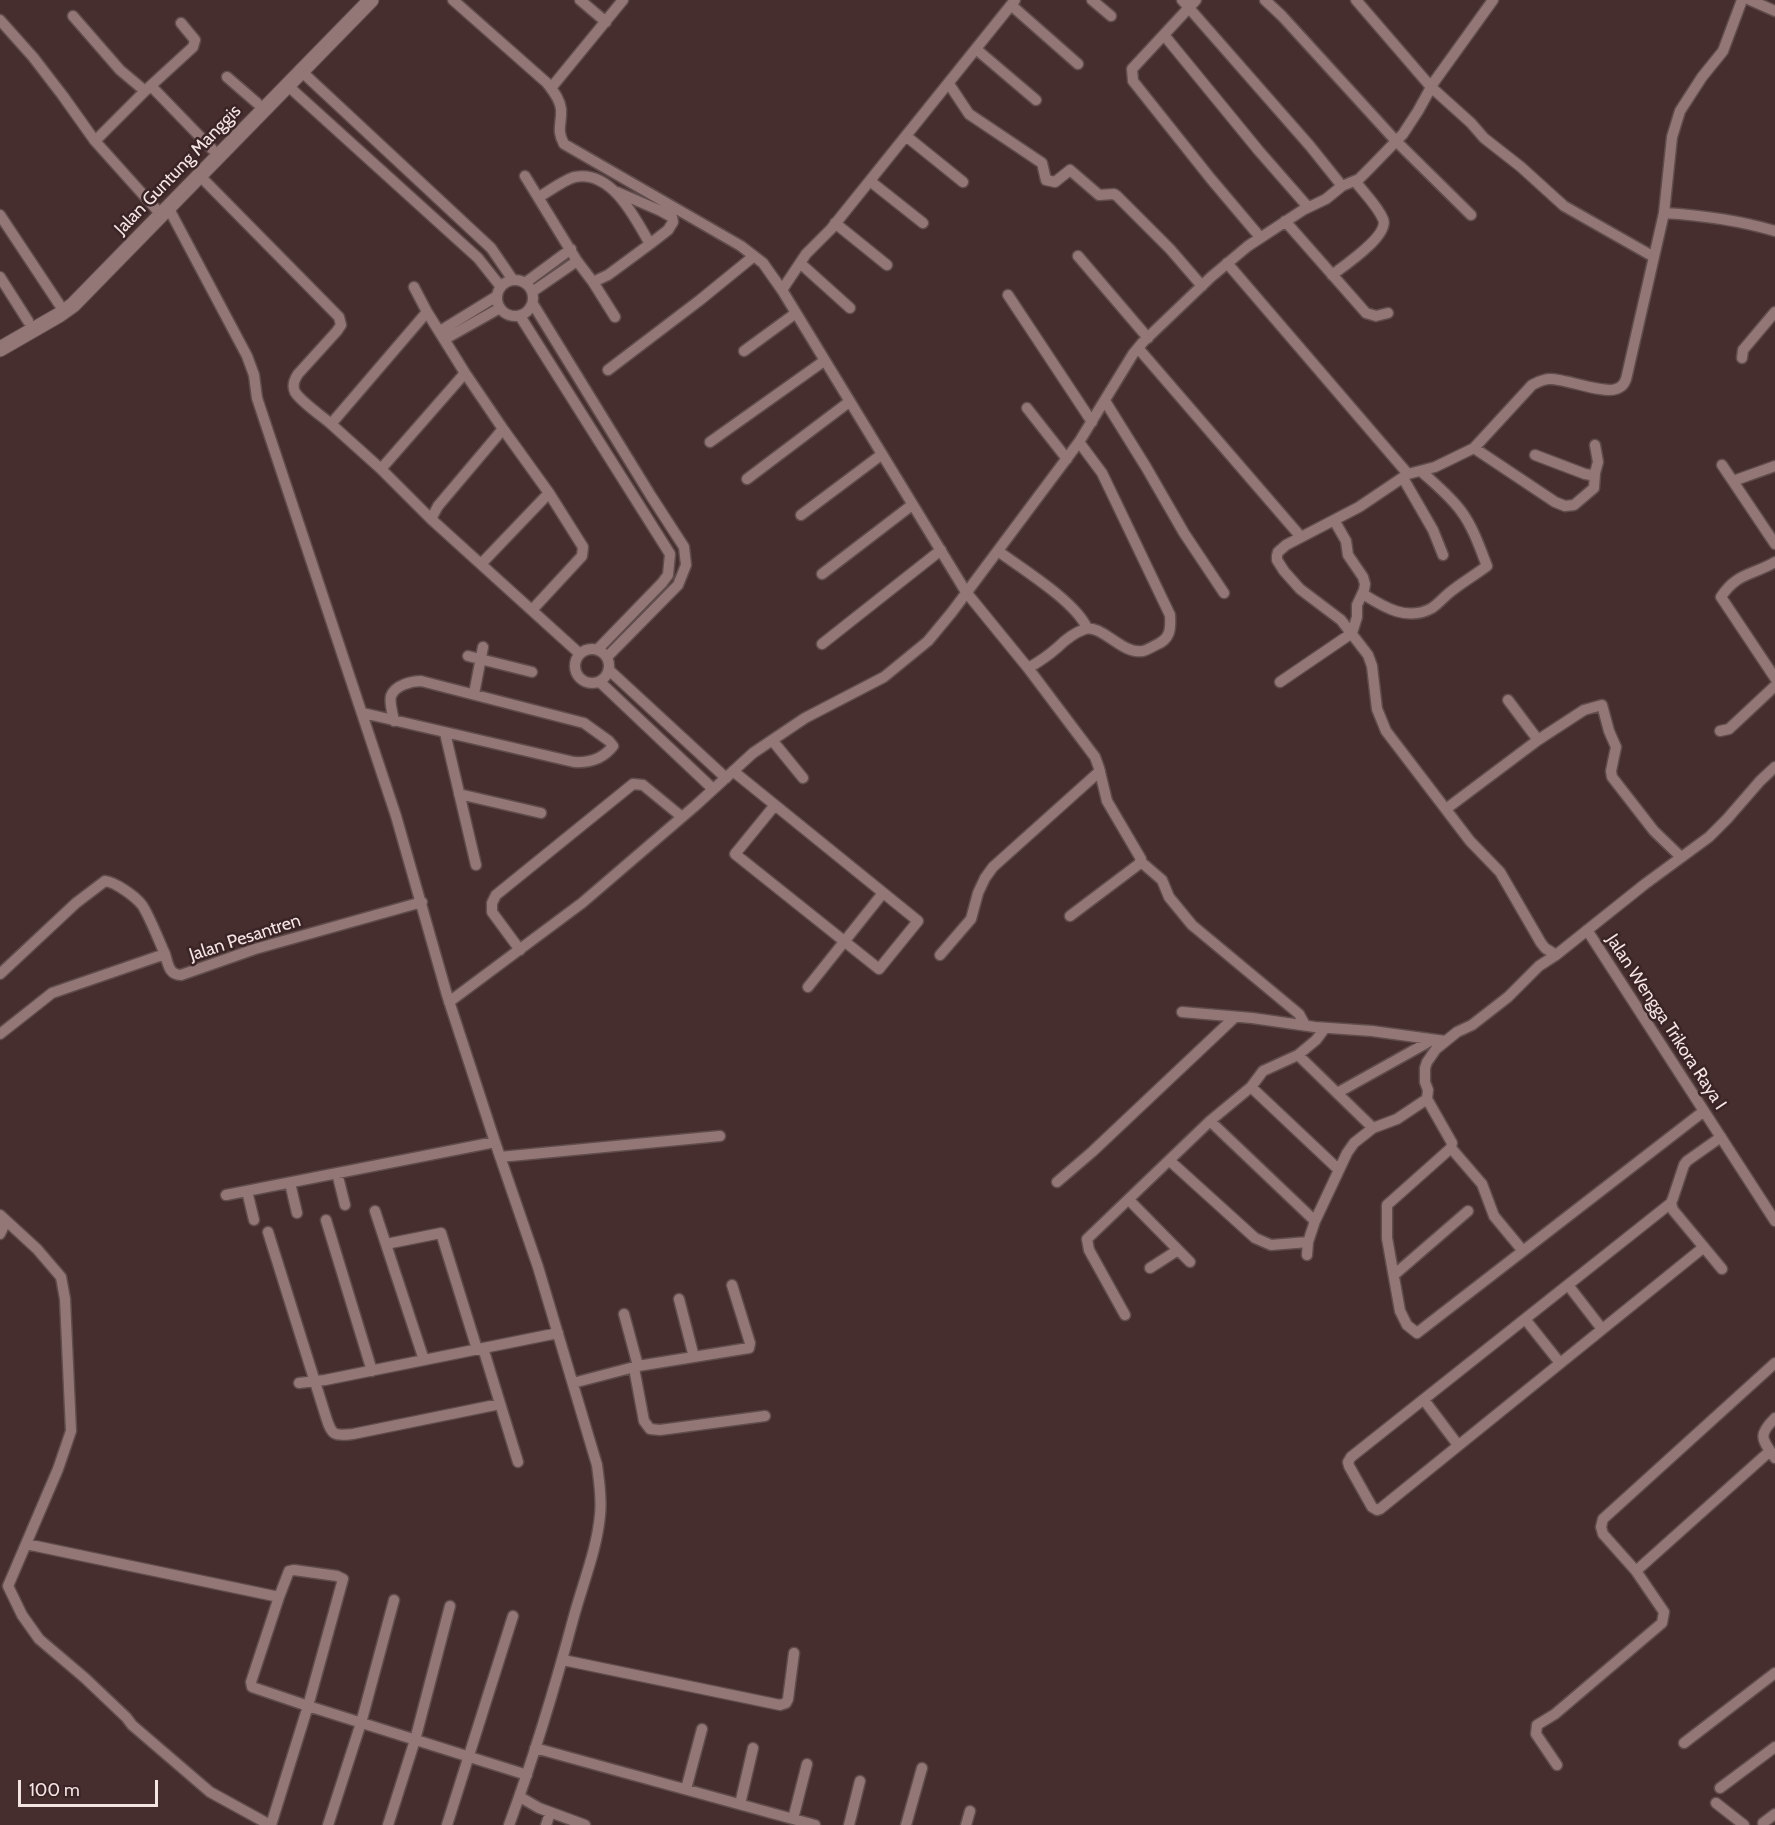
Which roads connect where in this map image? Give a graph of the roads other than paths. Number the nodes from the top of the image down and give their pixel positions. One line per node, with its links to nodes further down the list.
1 (358, 0): 31 (street, Jalan Guntung Manggis)
2 (371, 0): 23 (street, Jalan Guntung Manggis)
3 (453, 0): 29 (street)
4 (580, 0): 18 (street)
5 (622, 0): 18 (street)
6 (1092, 0): 16 (street)
7 (1265, 0): 34 (street)
8 (1356, 0): 27 (street)
9 (1493, 0): 27 (street)
10 (1742, 0): 46 (street)
11 (1750, 0): 14 (street)
12 (1013, 3): 21 (street); 22 (street)
13 (1189, 3): 20 (street); 41 (street)
14 (1775, 11)
15 (73, 16): 28 (street)
16 (1112, 16)
17 (0, 20): 33 (street)
18 (606, 22): 29 (street)
19 (181, 23): 28 (street)
20 (1164, 35): 44 (street); 53 (street)
21 (976, 49): 25 (street); 30 (street)
22 (1078, 63)
23 (300, 70): 26 (street, Jalan Guntung Manggis); 65 (street)
24 (227, 77): 31 (street)
25 (949, 84): 32 (street); 68 (street)
26 (287, 85): 36 (street, Jalan Guntung Manggis); 71 (street)
27 (1431, 87): 34 (street); 58 (street)
28 (148, 88): 33 (street); 35 (street)
29 (551, 88): 56 (street)
30 (1036, 100)
31 (257, 103): 35 (street, Jalan Guntung Manggis)
32 (906, 136): 38 (street); 40 (street)
33 (94, 141): 45 (street)
34 (1396, 141): 39 (street); 48 (street)
35 (212, 148): 45 (street, Jalan Guntung Manggis)
36 (199, 175): 45 (street, Jalan Guntung Manggis); 99 (street)
37 (525, 176): 43 (street)
38 (870, 181): 50 (street); 51 (street)
39 (1355, 181): 41 (street); 63 (street)
40 (963, 182)
41 (1342, 186): 44 (street)
42 (617, 192): 43 (street); 54 (street); 54 (street)
43 (539, 197): 55 (street)
44 (1308, 207): 49 (street)
45 (162, 209): 74 (street, Jalan Guntung Manggis); 89 (street, Jalan Guntung Manggis); 153 (street)
46 (1664, 213): 52 (street); 58 (street)
47 (0, 214): 74 (street)
48 (1471, 214)
49 (1286, 221): 53 (street); 63 (street)
50 (836, 223): 60 (street); 62 (street)
51 (923, 223)
52 (1775, 231)
53 (1260, 237): 61 (street)
54 (650, 244): 66 (street)
55 (571, 249): 59 (street); 67 (street)
56 (754, 256): 70 (street); 93 (street)
57 (1078, 256): 87 (street)
58 (1654, 257): 104 (street)
59 (577, 261): 66 (street); 72 (street)
60 (800, 263): 70 (street); 77 (street)
61 (1227, 263): 68 (street); 113 (street)
62 (887, 265)
63 (1332, 274): 81 (street)
64 (0, 277): 84 (street)
65 (513, 280): 67 (street); 71 (street)
66 (593, 282): 83 (street)
67 (525, 283): 72 (street)
68 (1202, 286): 87 (street)
69 (414, 287): 78 (street)
70 (782, 290): 80 (street)
71 (499, 291): 76 (street); 85 (street)
72 (532, 292): 75 (street)
73 (1008, 295): 98 (street)
74 (59, 304): 84 (street, Jalan Guntung Manggis)
75 (533, 304): 82 (street); 134 (street)
76 (500, 308): 82 (street); 85 (street)
77 (850, 308)
78 (428, 312): 85 (street); 99 (street)
79 (1775, 312): 91 (street)
80 (796, 313): 90 (street); 92 (street)
81 (1388, 313)
82 (520, 316): 132 (street)
83 (615, 317)
84 (28, 321): 86 (street, Jalan Guntung Manggis)
85 (443, 335): 94 (street)
86 (0, 338)
87 (1148, 338): 88 (street)
88 (1138, 348): 95 (street); 121 (street)
89 (0, 349)
90 (744, 351)
91 (1742, 358)
92 (824, 361): 96 (street); 101 (street)
93 (608, 370)
94 (465, 373): 100 (street); 110 (street)
95 (1106, 401): 98 (street); 130 (street)
96 (849, 402): 105 (street); 114 (street)
97 (1027, 408): 107 (street)
98 (1092, 422): 102 (street)
99 (331, 424): 110 (street)
100 (503, 429): 116 (street); 119 (street)
101 (710, 442)
102 (1079, 442): 107 (street); 135 (street)
103 (1595, 445): 112 (street)
104 (1474, 448): 111 (street); 112 (street)
105 (881, 454): 117 (street); 118 (street)
106 (1535, 454): 112 (street)
107 (1067, 459): 124 (street)
108 (1722, 465): 115 (street)
109 (1775, 466): 115 (street)
110 (381, 469): 119 (street)
111 (1421, 471): 113 (street); 131 (street)
112 (1595, 473)
113 (1405, 476): 120 (street); 125 (street)
114 (747, 479)
115 (1733, 481): 122 (street)
116 (549, 493): 127 (street); 133 (street)
117 (912, 506): 123 (street); 128 (street)
118 (801, 515)
119 (431, 519): 127 (street)
120 (1334, 520): 121 (street); 131 (street)
121 (1301, 537): 136 (street)
122 (1775, 544)
123 (942, 550): 129 (street); 137 (street)
124 (998, 551): 129 (street); 135 (street)
125 (1443, 555)
126 (1775, 562): 147 (street)
127 (481, 564): 133 (street)
128 (822, 574)
129 (966, 592): 144 (street); 159 (street)
130 (1224, 593)
131 (1363, 594): 136 (street)
132 (641, 605): 134 (street); 139 (street)
133 (532, 610): 140 (street)
134 (650, 614): 142 (street)
135 (1087, 628): 144 (street)
136 (1352, 633): 149 (street); 168 (street)
137 (822, 644)
138 (483, 647): 143 (street)
139 (597, 650): 140 (street); 142 (street)
140 (580, 654): 148 (street)
141 (468, 656): 143 (street)
142 (607, 657): 145 (street)
143 (481, 659): 146 (street); 151 (street)
144 (1028, 668): 161 (street)
145 (609, 670): 148 (street); 154 (street)
146 (532, 672)
147 (1775, 678)
148 (600, 682): 156 (street)
149 (1280, 682)
150 (1775, 686): 157 (street)
151 (474, 694): 155 (street); 158 (street)
152 (1508, 700): 160 (street)
153 (363, 713): 155 (street); 175 (street)
154 (659, 715): 156 (street); 163 (street)
155 (394, 721): 158 (street)
156 (648, 728): 165 (street)
157 (1720, 731)
158 (445, 733): 166 (street)
159 (772, 740): 163 (street); 164 (street)
160 (1539, 740): 168 (street); 171 (street)
161 (1100, 771): 172 (street); 181 (street)
162 (1773, 772): 171 (street, Jalan Wengga Trikora Raya I)
163 (730, 774): 165 (street); 167 (street)
164 (803, 778)
165 (713, 789): 170 (street)
166 (459, 794): 169 (street); 173 (street)
167 (775, 804): 174 (street); 178 (street)
168 (1446, 809): 182 (street)
169 (541, 813)
170 (682, 817): 179 (street); 179 (street)
171 (1681, 857): 177 (street, Jalan Wengga Trikora Raya I)
172 (1140, 861): 176 (street); 188 (street)
173 (476, 865)
174 (883, 893): 178 (street); 178 (street)
175 (422, 902): 180 (street, Jalan Pesantren); 185 (street)
176 (1070, 916)
177 (1587, 930): 182 (street); 197 (street, Jalan Wengga Trikora Raya I)
178 (844, 942): 184 (street)
179 (520, 950): 185 (street)
180 (165, 954): 183 (street); 190 (street, Jalan Pesantren)
181 (940, 955)
182 (1556, 955): 192 (street)
183 (0, 974)
184 (808, 987)
185 (449, 1002): 202 (street)
186 (1182, 1012): 187 (street)
187 (1235, 1017): 188 (street); 208 (street)
188 (1305, 1025): 189 (street)
189 (1326, 1028): 191 (street); 193 (street)
190 (0, 1034)
191 (1432, 1040): 192 (street); 195 (street)
192 (1445, 1041): 196 (street)
193 (1298, 1055): 194 (street); 195 (street)
194 (1251, 1087): 198 (street); 206 (street)
195 (1336, 1093): 199 (street)
196 (1427, 1099): 199 (street); 203 (street)
197 (1704, 1111): 201 (street, Jalan Wengga Trikora Raya I); 229 (street)
198 (1210, 1121): 205 (street); 221 (street)
199 (1373, 1128): 206 (street)
200 (720, 1136): 204 (street)
201 (1720, 1137): 213 (street); 222 (street, Jalan Wengga Trikora Raya I)
202 (495, 1142): 204 (street); 207 (street)
203 (1451, 1148): 229 (street); 234 (street)
204 (500, 1157): 242 (street)
205 (1170, 1161): 212 (street); 225 (street)
206 (1339, 1170): 221 (street)
207 (337, 1173): 209 (street); 214 (street)
208 (1057, 1182)
209 (291, 1183): 210 (street); 217 (street)
210 (247, 1191): 211 (street); 219 (street)
211 (226, 1195)
212 (1129, 1200): 228 (street); 239 (street)
213 (1671, 1203): 227 (street); 236 (street)
214 (345, 1204)
215 (375, 1211): 226 (street)
216 (1468, 1211): 234 (street)
217 (297, 1213)
218 (3, 1218): 224 (street); 260 (street)
219 (254, 1220)
220 (326, 1220): 249 (street)
221 (1315, 1221): 225 (street)
222 (1775, 1221)
223 (268, 1232): 250 (street)
224 (0, 1234)
225 (1308, 1242): 230 (street)
226 (386, 1244): 243 (street); 245 (street)
227 (1704, 1247): 233 (street); 241 (street)
228 (1179, 1250): 231 (street); 232 (street)
229 (1523, 1251): 234 (street)
230 (1307, 1255)
231 (1190, 1263)
232 (1150, 1268)
233 (1722, 1269)
234 (1394, 1275)
235 (732, 1285): 244 (street)
236 (1568, 1285): 240 (street); 241 (street)
237 (678, 1299): 244 (street)
238 (624, 1314): 248 (street)
239 (1125, 1315)
240 (1525, 1319): 246 (street); 253 (street)
241 (1602, 1329): 246 (street)
242 (558, 1333): 243 (street); 252 (street)
243 (480, 1349): 245 (street); 254 (street)
244 (694, 1357): 248 (street)
245 (424, 1360): 249 (street)
246 (1560, 1363): 257 (street)
247 (1775, 1363): 261 (street)
248 (636, 1367): 252 (street); 255 (street)
249 (372, 1371): 250 (street)
250 (314, 1382): 251 (street); 254 (street)
251 (300, 1383)
252 (573, 1383): 269 (street)
253 (1424, 1400): 257 (street); 257 (street)
254 (500, 1404): 259 (street)
255 (765, 1416)
256 (1775, 1418): 258 (street)
257 (1458, 1445)
258 (1773, 1455): 261 (street)
259 (518, 1462)
260 (26, 1544): 262 (street); 264 (street)
261 (1636, 1571): 281 (street)
262 (8, 1586): 263 (street); 295 (street)
263 (0, 1596)
264 (279, 1597): 271 (street); 271 (street)
265 (394, 1600): 272 (street)
266 (450, 1606): 274 (street)
267 (513, 1616): 279 (street)
268 (794, 1653): 269 (street)
269 (563, 1660): 277 (street)
270 (1775, 1674): 275 (street)
271 (308, 1706): 272 (street); 295 (street)
272 (361, 1723): 274 (street); 296 (street)
273 (702, 1729): 286 (street)
274 (415, 1740): 279 (street); 297 (street)
275 (1684, 1743)
276 (1775, 1747): 285 (street)
277 (535, 1748): 283 (street); 286 (street)
278 (753, 1748): 289 (street)
279 (469, 1757): 283 (street); 298 (street)
280 (807, 1764): 293 (street)
281 (1557, 1765)
282 (922, 1768): 304 (street)
283 (527, 1775): 287 (street)
284 (860, 1781): 303 (street)
285 (1720, 1788)
286 (686, 1790): 289 (street)
287 (520, 1797): 291 (street); 299 (street)
288 (1716, 1803): 306 (street)
289 (740, 1804): 293 (street)
290 (970, 1811): 305 (street)
291 (550, 1813): 300 (street); 301 (street)
292 (1775, 1814): 294 (street)
293 (793, 1819): 302 (street)
294 (1763, 1823)
295 (270, 1825)
296 (328, 1825)
297 (388, 1825)
298 (447, 1825)
299 (509, 1825)
300 (546, 1825)
301 (585, 1825)
302 (815, 1825)
303 (849, 1825)
304 (906, 1825)
305 (966, 1825)
306 (1744, 1825)

